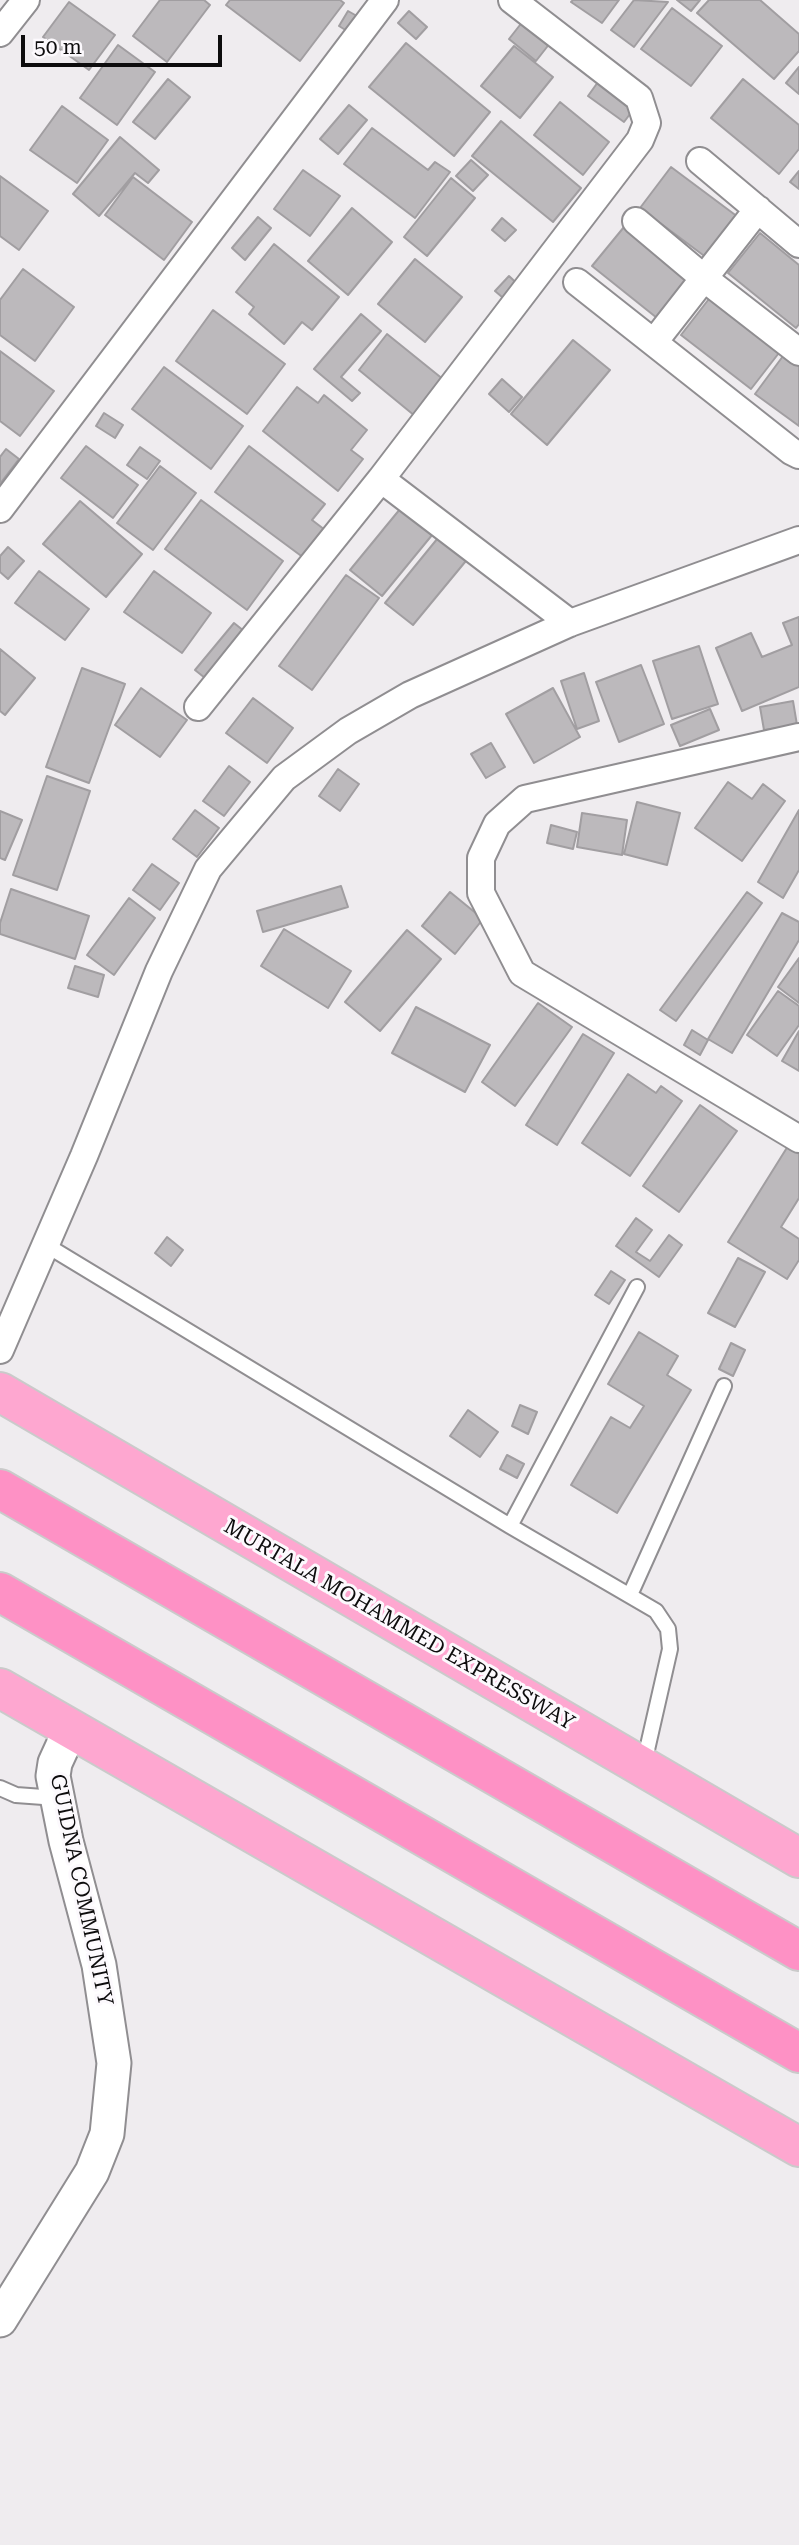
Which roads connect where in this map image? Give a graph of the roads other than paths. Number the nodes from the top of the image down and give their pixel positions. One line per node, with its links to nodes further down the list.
1 (26, 0): 4 (street)
2 (385, 0): 15 (street)
3 (512, 0): 14 (street)
4 (0, 33)
5 (700, 161): 6 (street)
6 (758, 209): 8 (street); 9 (street)
7 (636, 221): 9 (street)
8 (799, 244)
9 (705, 279): 11 (street); 12 (street)
10 (577, 282): 11 (street)
11 (654, 342): 13 (street)
12 (799, 352)
13 (799, 455)
14 (381, 479): 17 (street); 18 (street)
15 (0, 509)
16 (799, 540): 17 (street)
17 (570, 623): 21 (street)
18 (198, 706)
19 (799, 737): 20 (street)
20 (799, 1139)
21 (46, 1245): 23 (street); 27 (lane)
22 (637, 1287): 27 (lane)
23 (0, 1350)
24 (724, 1385): 29 (lane)
25 (0, 1392): 32 (highway, MURTALA MOHAMMED EXPRESSWAY)
26 (0, 1489): 36 (highway)
27 (510, 1526): 29 (lane)
28 (0, 1592): 37 (highway)
29 (630, 1595): 32 (lane)
30 (0, 1688): 31 (highway)
31 (71, 1728): 34 (street, GUIDNA COMMUNITY); 38 (highway)
32 (643, 1767): 35 (highway, MURTALA MOHAMMED EXPRESSWAY)
33 (0, 1788): 34 (lane)
34 (57, 1798): 39 (street, GUIDNA COMMUNITY)
35 (799, 1858)
36 (799, 1951)
37 (799, 2053)
38 (799, 2147)
39 (0, 2320)

